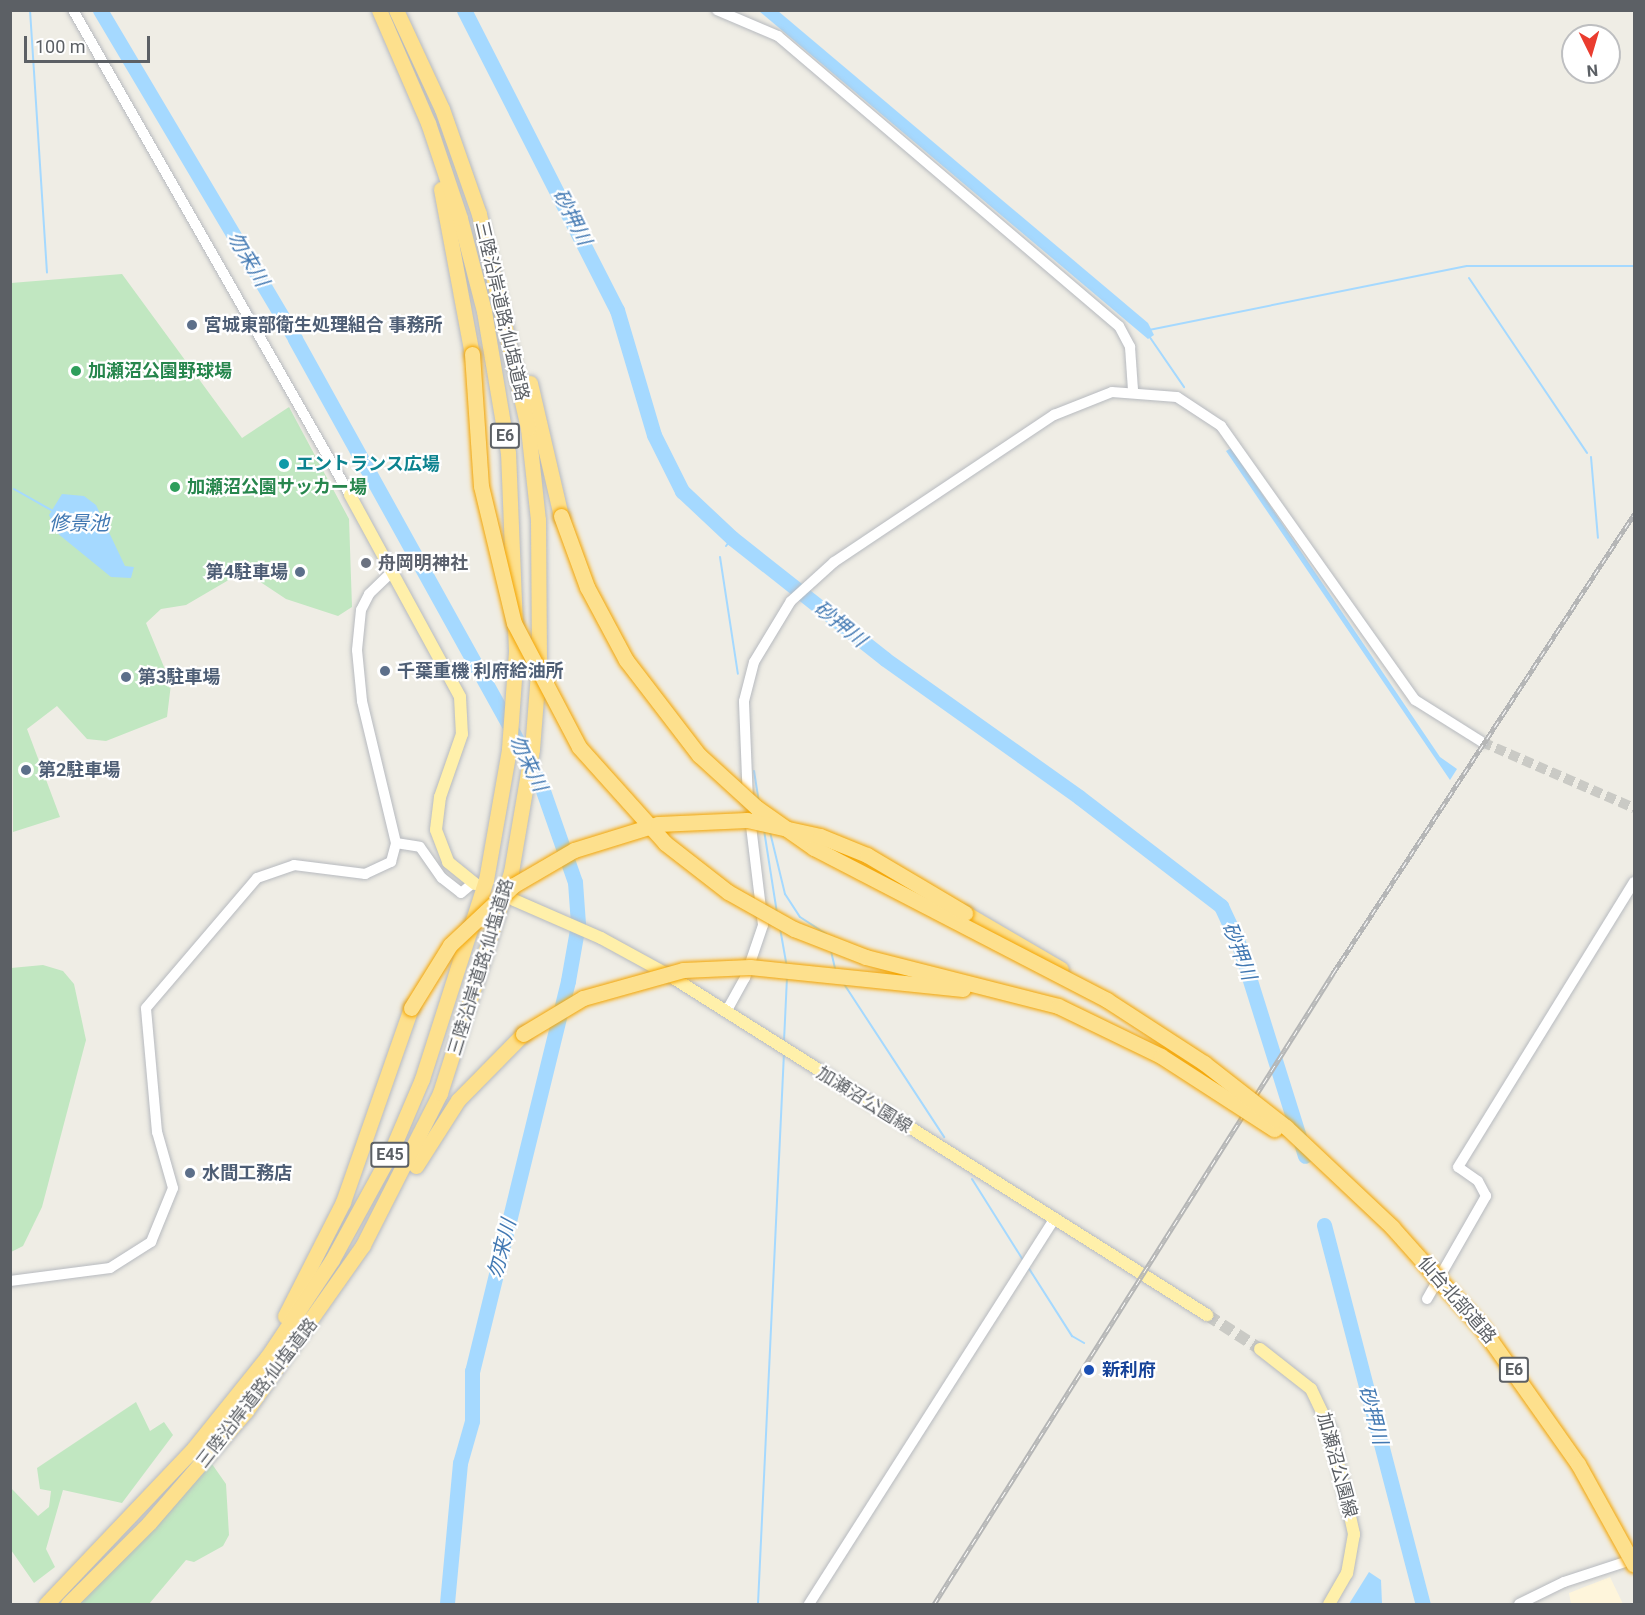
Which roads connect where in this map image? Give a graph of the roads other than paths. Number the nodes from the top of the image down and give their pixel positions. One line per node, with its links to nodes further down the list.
1 (73, 10): 7 (street)
2 (396, 10): 5 (highway, 三陸沿岸道路;仙塩道路 / E6)
3 (717, 10): 6 (street)
4 (380, 11): 12 (highway, 三陸沿岸道路;仙塩道路 / E6, bridge); 16 (highway, bridge)
5 (465, 168): 11 (highway, 三陸沿岸道路;仙塩道路 / E6, bridge); 17 (highway, bridge)
6 (1133, 390): 9 (street); 15 (street)
7 (350, 495): 8 (main road)
8 (393, 571): 10 (street); 12 (main road)
9 (1482, 742)
10 (396, 843): 12 (street); 21 (street)
11 (511, 872): 20 (highway, 三陸沿岸道路;仙塩道路 / E45)
12 (478, 882): 25 (highway, 三陸沿岸道路;仙塩道路 / E45)
13 (1635, 882): 22 (street)
14 (514, 900): 15 (main road, 加瀬沼公園線)
15 (726, 1012): 19 (main road, 加瀬沼公園線)
16 (1091, 1020): 18 (highway, 仙台北部道路 / E6, bridge); 20 (highway, bridge)
17 (1161, 1034): 18 (highway, 仙台北部道路 / E6, bridge); 25 (highway, bridge)
18 (1362, 1198): 27 (highway, 仙台北部道路 / E6, bridge)
19 (1054, 1219): 23 (main road, 加瀬沼公園線); 30 (street)
20 (363, 1245): 29 (highway, 三陸沿岸道路;仙塩道路 / E45)
21 (10, 1281)
22 (1427, 1299)
23 (1207, 1315)
24 (1260, 1349): 31 (main road, 加瀬沼公園線)
25 (233, 1400): 28 (highway, 三陸沿岸道路;仙塩道路 / E45)
26 (1635, 1559): 32 (street)
27 (1635, 1564)
28 (46, 1605)
29 (68, 1605)
30 (809, 1605)
31 (1329, 1605)
32 (1519, 1605)

